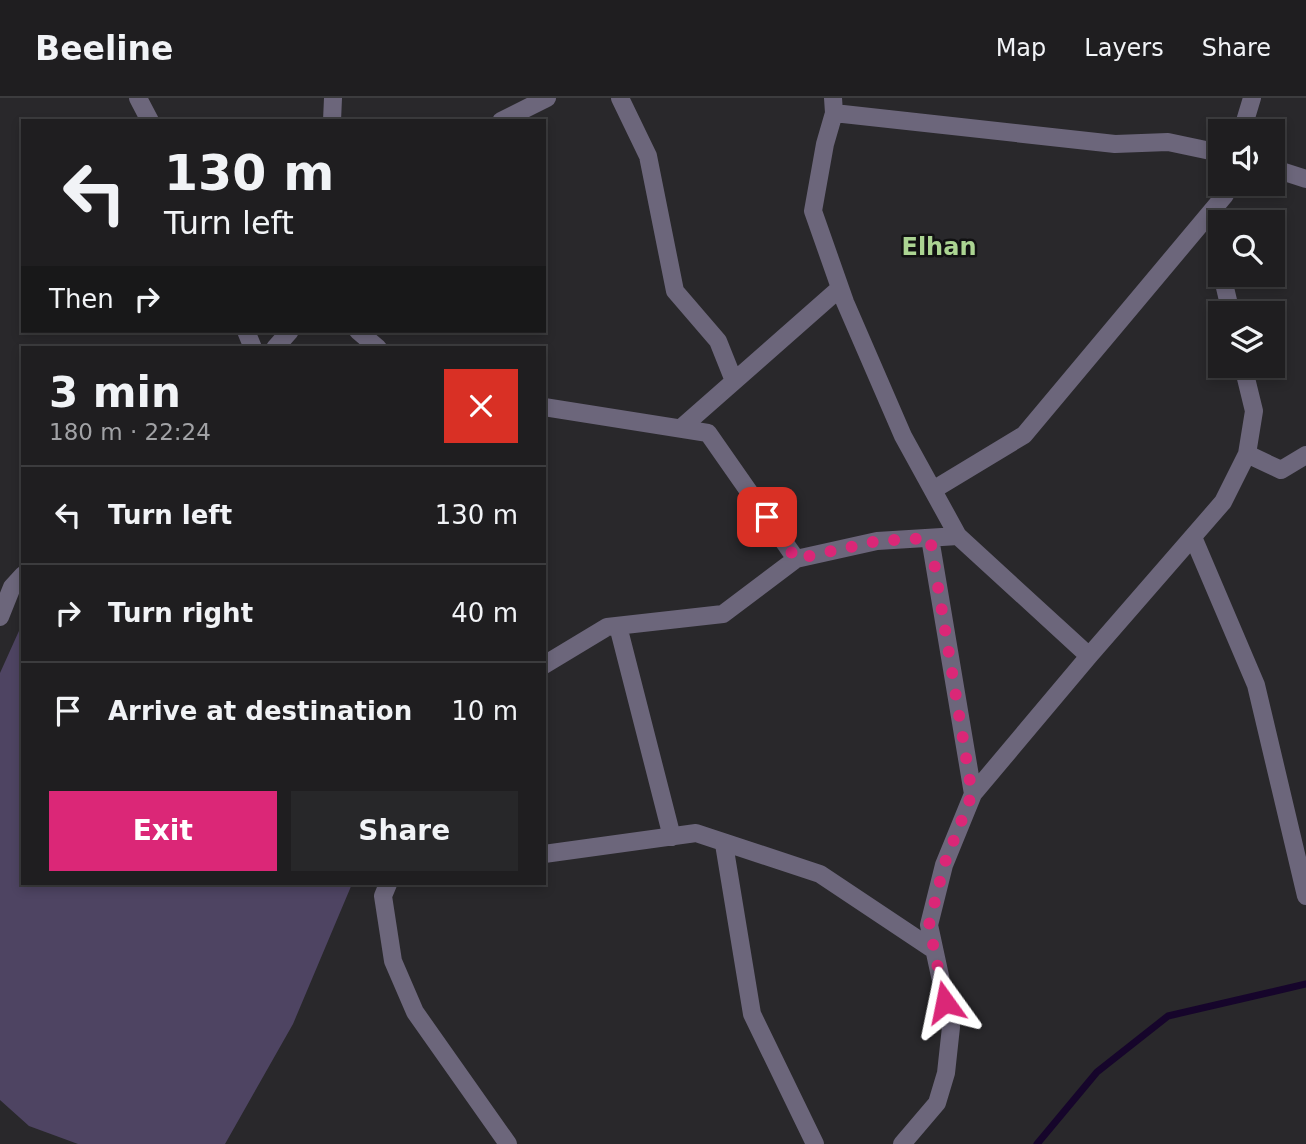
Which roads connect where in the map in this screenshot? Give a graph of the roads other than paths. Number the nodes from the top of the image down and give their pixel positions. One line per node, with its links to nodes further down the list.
1 (138, 98): 7 (street)
2 (333, 98): 8 (street)
3 (547, 98): 9 (street)
4 (620, 98): 19 (street)
5 (1252, 98): 10 (street)
6 (833, 105): 11 (street); 15 (street)
7 (149, 119)
8 (332, 119)
9 (505, 119)
10 (1246, 119)
11 (1208, 150)
12 (1285, 172): 13 (street)
13 (1306, 179)
14 (1220, 196): 24 (street)
15 (840, 288): 19 (street); 24 (street)
16 (360, 333): 17 (street)
17 (376, 346)
18 (1246, 378): 22 (street)
19 (734, 382): 21 (street)
20 (546, 407): 21 (street)
21 (681, 428): 28 (street)
22 (1247, 454): 23 (street); 26 (street)
23 (1306, 455)
24 (933, 490): 25 (street)
25 (958, 536): 27 (street); 32 (street)
26 (1193, 537): 32 (street); 39 (street)
27 (930, 538): 28 (street); 34 (street)
28 (796, 559): 31 (street)
29 (21, 577): 30 (street)
30 (0, 617)
31 (618, 626): 33 (street); 35 (street)
32 (1088, 656): 34 (street)
33 (546, 664)
34 (972, 794): 40 (street)
35 (672, 837): 36 (street); 37 (street)
36 (724, 844): 40 (street); 42 (street)
37 (546, 855)
38 (388, 885): 41 (street)
39 (1306, 896)
40 (934, 950): 43 (street)
41 (508, 1144)
42 (815, 1144)
43 (902, 1144)

